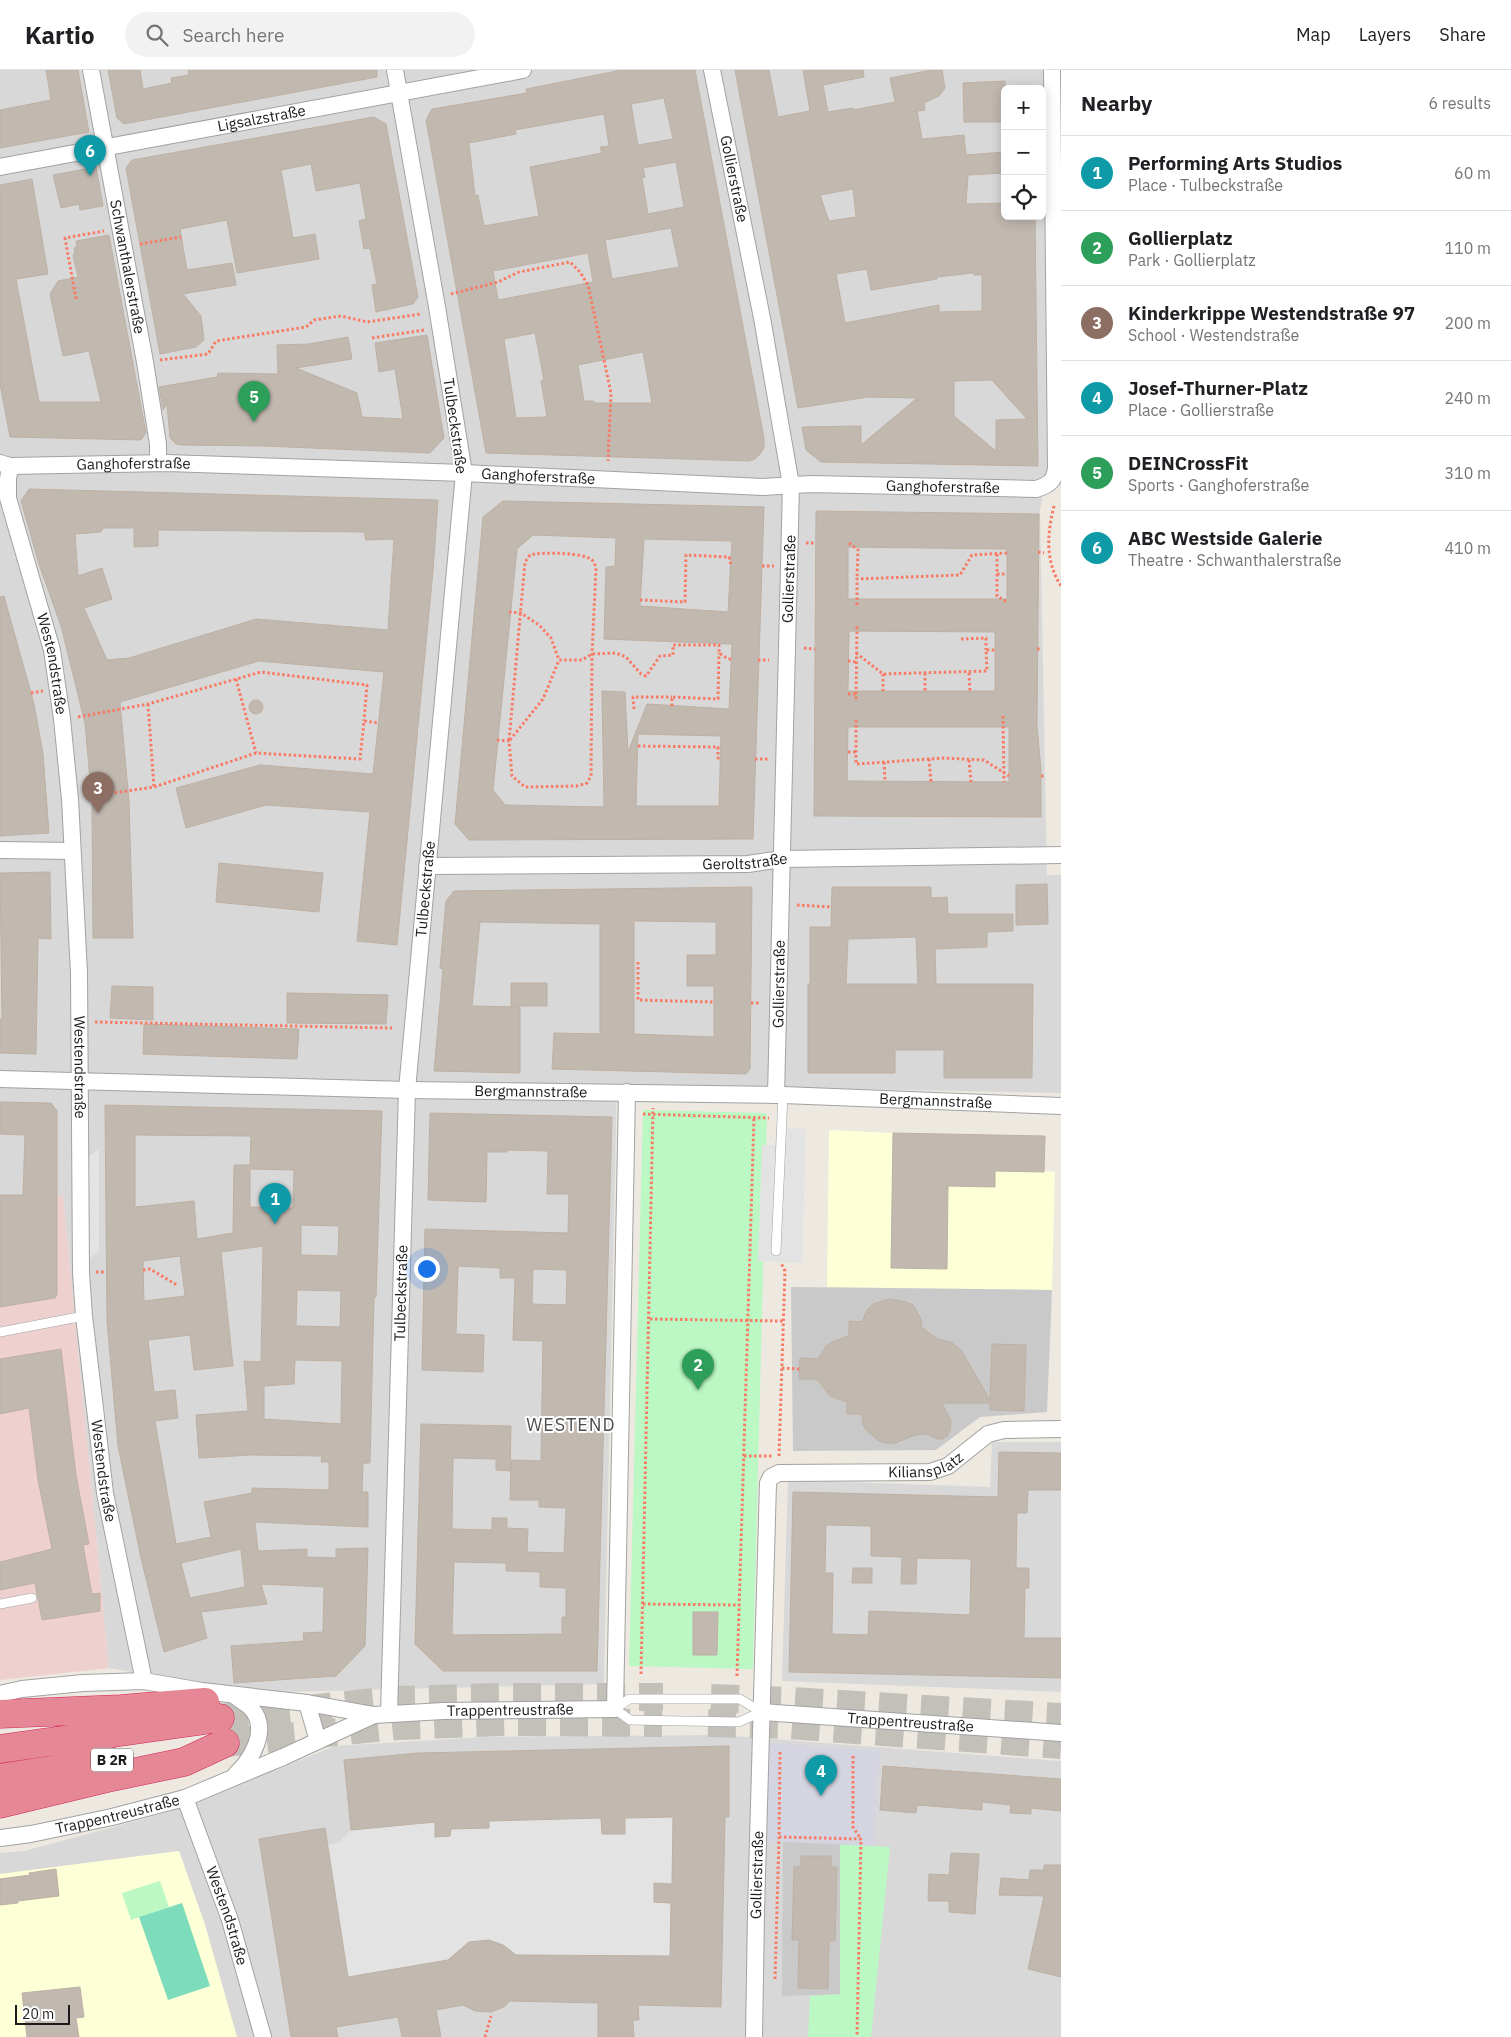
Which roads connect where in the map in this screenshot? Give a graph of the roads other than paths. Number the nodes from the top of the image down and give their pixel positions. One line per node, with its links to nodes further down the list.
1 (91, 70): 7 (street, Schwanthalerstraße)
2 (395, 70): 6 (street, Tulbeckstraße)
3 (523, 70): 6 (street, Ligsalzstraße)
4 (712, 70): 12 (street, Gollierstraße)
5 (1052, 70): 12 (street, Ganghoferstraße)
6 (399, 93): 7 (street, Ligsalzstraße); 11 (street, Tulbeckstraße)
7 (105, 148): 8 (street, Ligsalzstraße); 9 (street, Schwanthalerstraße)
8 (0, 167)
9 (158, 463): 10 (street, Ganghoferstraße); 11 (street, Ganghoferstraße)
10 (6, 469): 14 (street, Westendstraße)
11 (464, 473): 12 (street, Ganghoferstraße); 17 (street, Tulbeckstraße)
12 (791, 485): 16 (street, Gollierstraße)
13 (0, 850): 14 (street)
14 (72, 851): 19 (street, Westendstraße)
15 (1061, 855): 16 (street, Geroltstraße)
16 (782, 859): 17 (street, Geroltstraße); 22 (street, Gollierstraße)
17 (427, 866): 20 (street, Tulbeckstraße)
18 (0, 1079): 19 (street, Bergmannstraße)
19 (80, 1082): 20 (street, Bergmannstraße); 25 (street, Westendstraße)
20 (406, 1090): 21 (street, Bergmannstraße); 38 (street, Tulbeckstraße)
21 (628, 1092): 22 (street, Bergmannstraße); 34 (street)
22 (780, 1095): 23 (street, Bergmannstraße); 24 (lane)
23 (1061, 1106)
24 (776, 1251)
25 (84, 1316): 26 (lane); 31 (street, Westendstraße)
26 (0, 1332)
27 (1061, 1429): 28 (street, Kiliansplatz)
28 (779, 1473): 35 (street, Gollierstraße)
29 (32, 1598): 30 (lane)
30 (0, 1604)
31 (144, 1681): 32 (street, Trappentreustraße); 37 (street, Trappentreustraße)
32 (0, 1694)
33 (307, 1703): 37 (street, Trappentreustraße); 38 (street, Trappentreustraße); 40 (street)
34 (615, 1710): 35 (lane, Trappentreustraße); 35 (lane, Trappentreustraße); 38 (street, Trappentreustraße)
35 (761, 1712): 39 (street, Trappentreustraße); 48 (street, Gollierstraße)
36 (0, 1714): 37 (highway)
37 (221, 1715): 41 (highway, Trappentreustraße / B 2R); 42 (highway, Trappentreustraße / B 2R); 43 (street, Trappentreustraße); 45 (highway)
38 (382, 1715): 40 (street, Trappentreustraße)
39 (1061, 1733)
40 (318, 1741): 43 (street, Trappentreustraße)
41 (0, 1749)
42 (0, 1778)
43 (232, 1778): 44 (street, Trappentreustraße)
44 (186, 1798): 46 (street, Trappentreustraße); 47 (street, Westendstraße)
45 (0, 1804)
46 (0, 1838)
47 (263, 2037)
48 (754, 2037)

